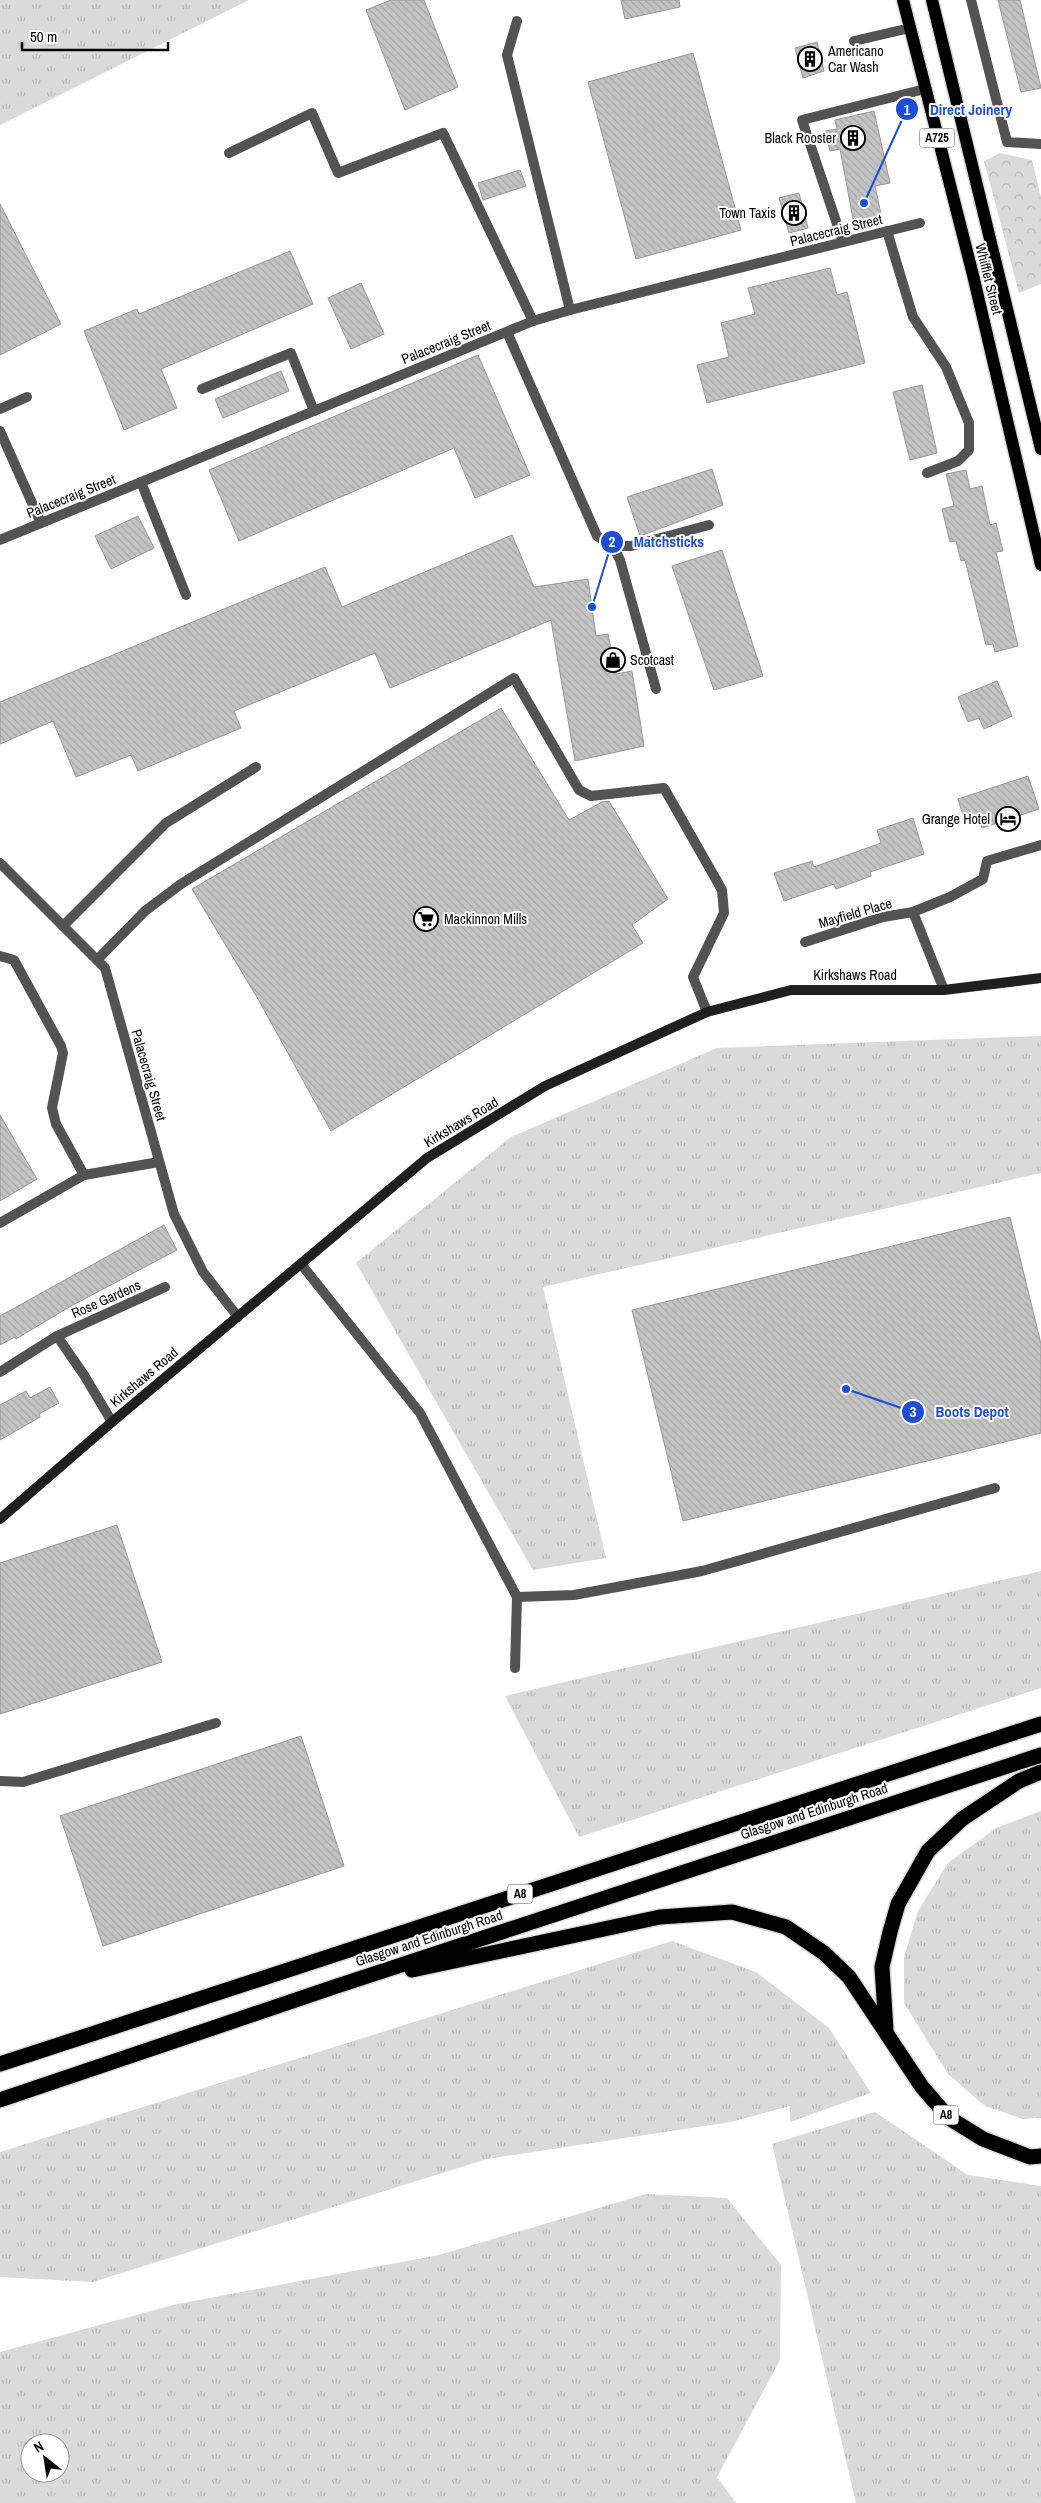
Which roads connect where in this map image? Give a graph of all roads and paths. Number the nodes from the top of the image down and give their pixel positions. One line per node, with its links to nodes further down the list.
1 (903, 0): 5 (main road, Whifflet Street / A725)
2 (932, 0): 21 (main road, Whifflet Street / A725)
3 (971, 0): 8 (street)
4 (517, 21): 13 (street)
5 (910, 28): 6 (street); 7 (main road, Whifflet Street / A725)
6 (854, 41)
7 (925, 89): 12 (street); 28 (main road, Whifflet Street / A725)
8 (1041, 144)
9 (229, 153): 14 (street)
10 (920, 223): 11 (street, Palacecraig Street)
11 (887, 231): 12 (street, Palacecraig Street); 22 (street)
12 (843, 242): 13 (street, Palacecraig Street)
13 (570, 310): 14 (street, Palacecraig Street)
14 (534, 321): 15 (street, Palacecraig Street)
15 (507, 332): 19 (street, Palacecraig Street); 27 (street)
16 (202, 389): 19 (street)
17 (27, 396): 18 (street)
18 (0, 409)
19 (314, 411): 23 (street, Palacecraig Street)
20 (0, 430): 24 (street)
21 (1041, 449)
22 (927, 474)
23 (141, 482): 24 (street, Palacecraig Street); 29 (street)
24 (41, 523): 26 (street, Palacecraig Street)
25 (709, 525): 27 (street)
26 (0, 540)
27 (613, 546): 30 (street)
28 (1041, 565)
29 (186, 596)
30 (656, 689)
31 (256, 767): 35 (street)
32 (1041, 845): 34 (street, Mayfield Place)
33 (0, 863): 35 (street, Palacecraig Street)
34 (913, 912): 36 (street, Mayfield Place); 40 (street, Mayfield Place)
35 (63, 926): 38 (street, Palacecraig Street)
36 (805, 942)
37 (0, 956): 43 (street)
38 (97, 960): 41 (street); 42 (street, Palacecraig Street)
39 (1041, 978): 40 (street, Kirkshaws Road)
40 (944, 990): 41 (street, Kirkshaws Road)
41 (707, 1012): 45 (street, Kirkshaws Road)
42 (159, 1162): 43 (street); 47 (street, Palacecraig Street)
43 (84, 1175): 44 (street)
44 (0, 1223)
45 (301, 1264): 47 (street, Kirkshaws Road); 53 (street)
46 (165, 1287): 48 (street, Rose Gardens)
47 (238, 1317): 50 (street, Kirkshaws Road)
48 (57, 1336): 49 (street, Rose Gardens); 50 (street)
49 (0, 1372)
50 (112, 1422): 52 (street, Kirkshaws Road)
51 (995, 1488): 53 (street)
52 (0, 1519)
53 (517, 1597): 54 (street)
54 (515, 1668)
55 (216, 1723): 59 (street)
56 (1041, 1724): 62 (highway, Glasgow and Edinburgh Road / A8)
57 (1041, 1755): 60 (highway, Glasgow and Edinburgh Road / A8)
58 (1041, 1772): 61 (highway, A8)
59 (0, 1781)
60 (337, 1986): 61 (highway, A8); 63 (highway, Glasgow and Edinburgh Road / A8)
61 (886, 2030): 64 (highway, A8)
62 (0, 2064)
63 (0, 2100)
64 (1041, 2156)

